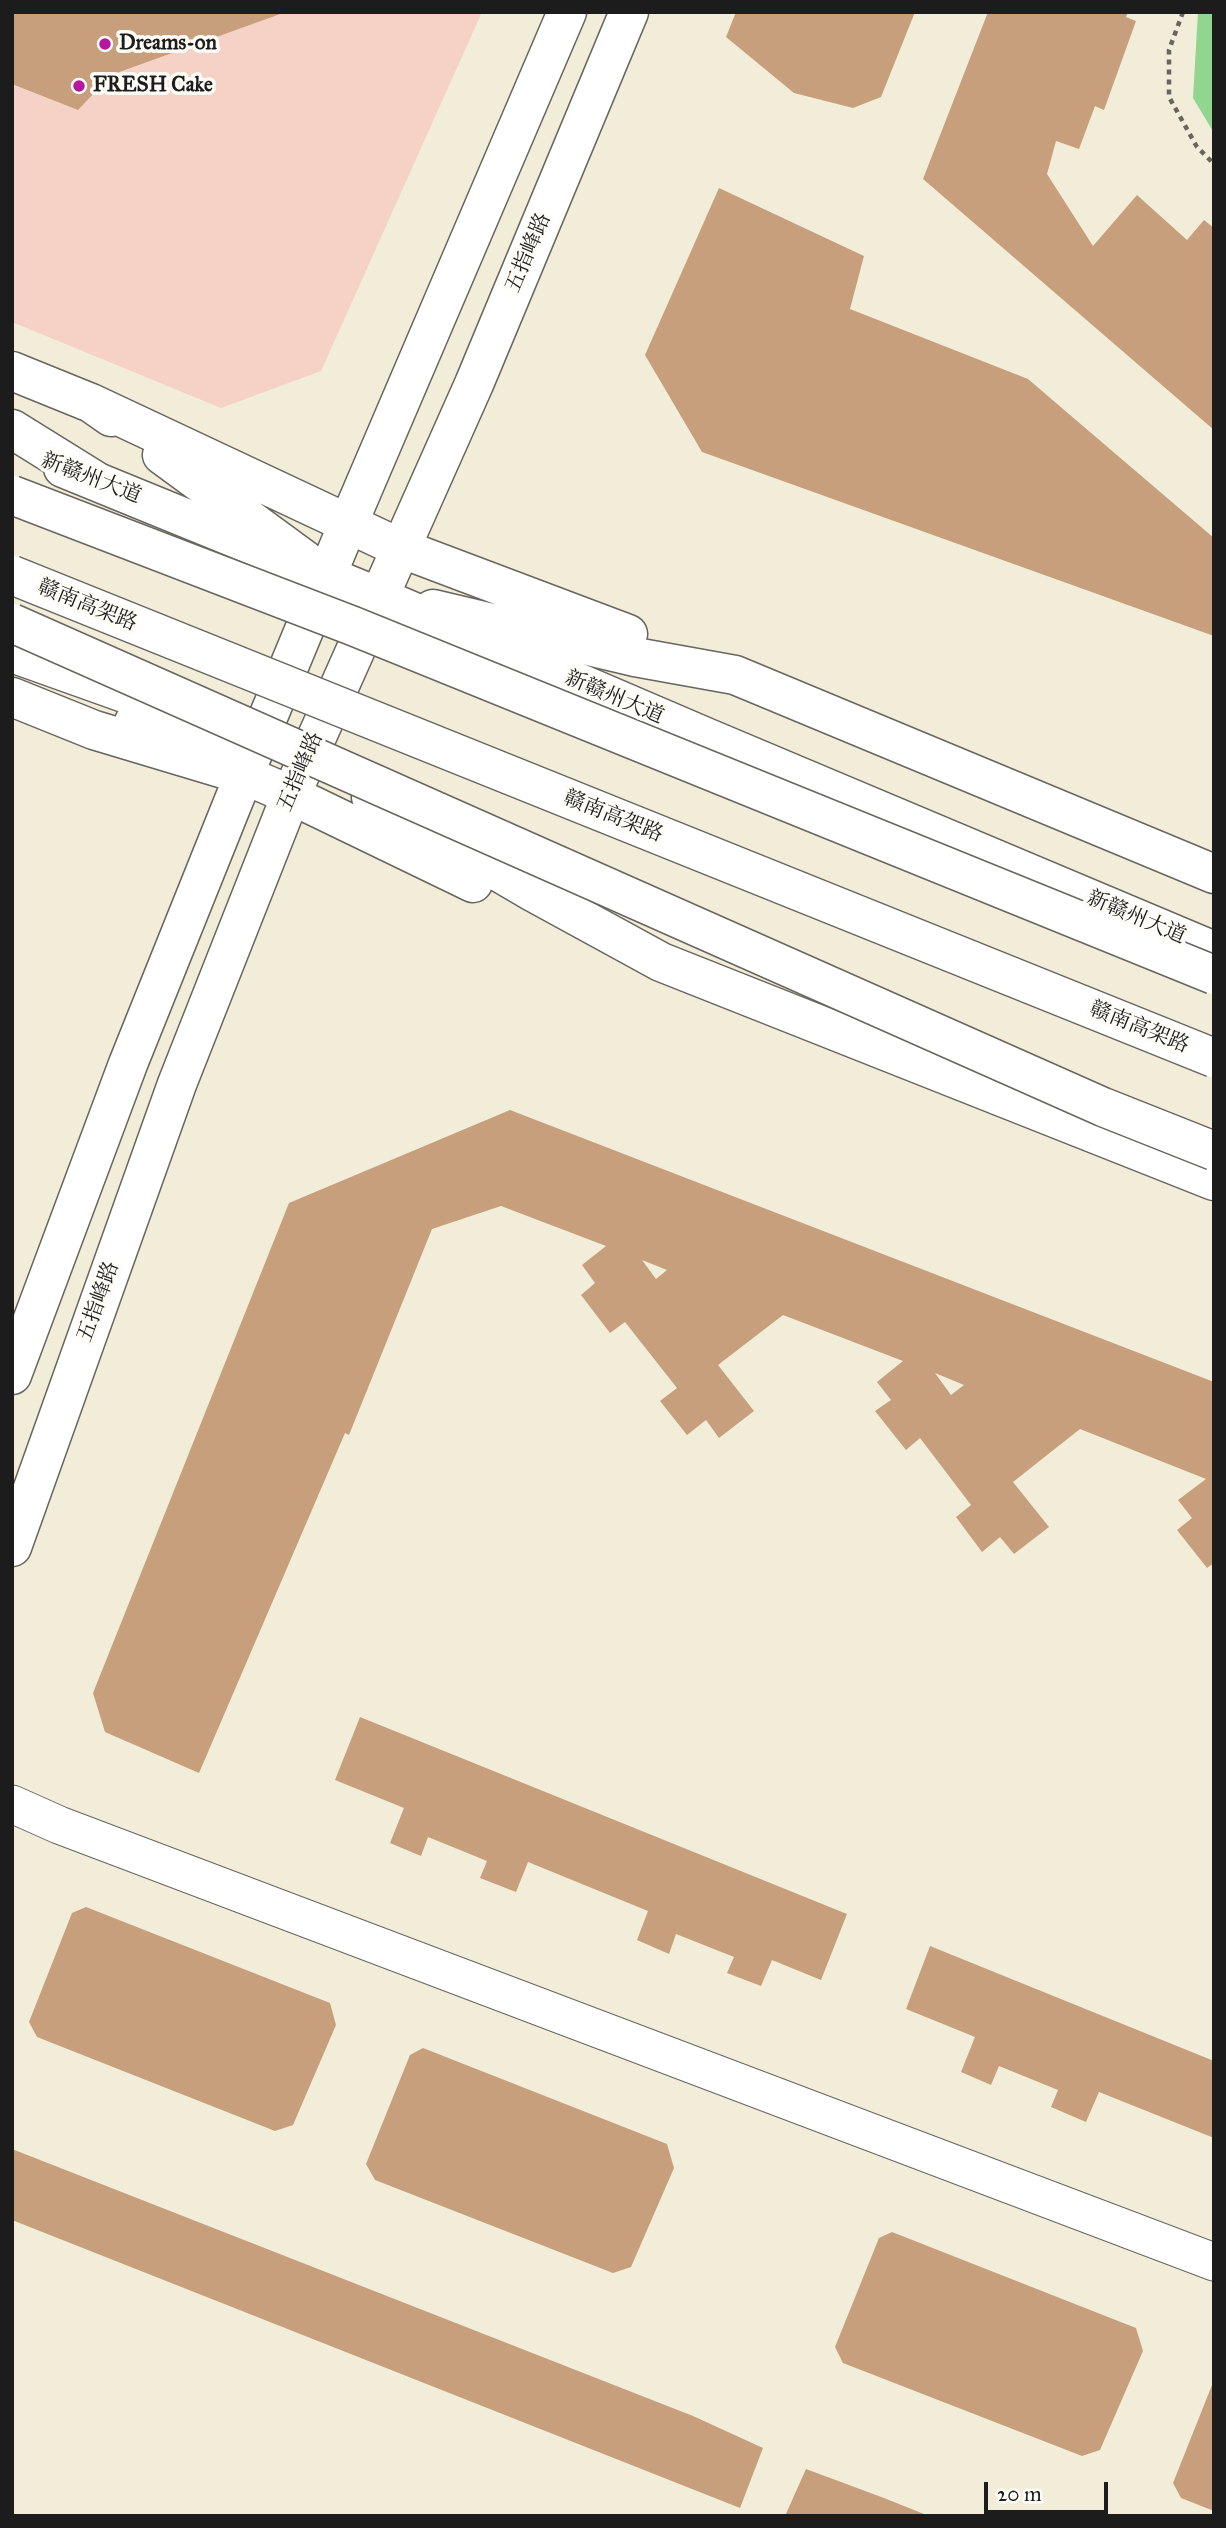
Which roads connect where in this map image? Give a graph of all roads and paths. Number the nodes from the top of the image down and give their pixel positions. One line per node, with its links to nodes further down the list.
1 (567, 12): 11 (main road)
2 (629, 12): 12 (main road, 五指峰路)
3 (1183, 12): 4 (path)
4 (1214, 164)
5 (12, 371): 6 (main road)
6 (91, 403): 11 (main road); 14 (main road)
7 (12, 429): 9 (main road)
8 (12, 449): 9 (main road, 新赣州大道)
9 (94, 480): 14 (main road, 新赣州大道)
10 (12, 495): 27 (main road, bridge)
11 (348, 524): 12 (main road); 14 (main road)
12 (400, 548): 15 (main road, 五指峰路); 18 (main road)
13 (12, 575): 28 (main road, 赣南高架路, bridge)
14 (327, 576): 15 (main road, 新赣州大道); 20 (main road)
15 (379, 597): 18 (main road); 21 (main road, 五指峰路); 25 (main road, 新赣州大道)
16 (12, 623): 30 (main road, bridge)
17 (12, 653): 20 (main road)
18 (735, 675): 24 (main road)
19 (12, 696): 20 (main road); 22 (main road)
20 (260, 741): 21 (main road); 22 (main road)
21 (306, 758): 23 (main road, 五指峰路); 26 (main road); 29 (main road)
22 (244, 775): 23 (main road); 32 (main road)
23 (290, 795): 26 (main road); 33 (main road, 五指峰路)
24 (1214, 874)
25 (1214, 951)
26 (661, 962): 31 (main road)
27 (1214, 975)
28 (1214, 1058)
29 (1214, 1142)
30 (1214, 1151)
31 (1214, 1181)
32 (12, 1375)
33 (12, 1547)
34 (12, 1804): 35 (street)
35 (1214, 2262)

